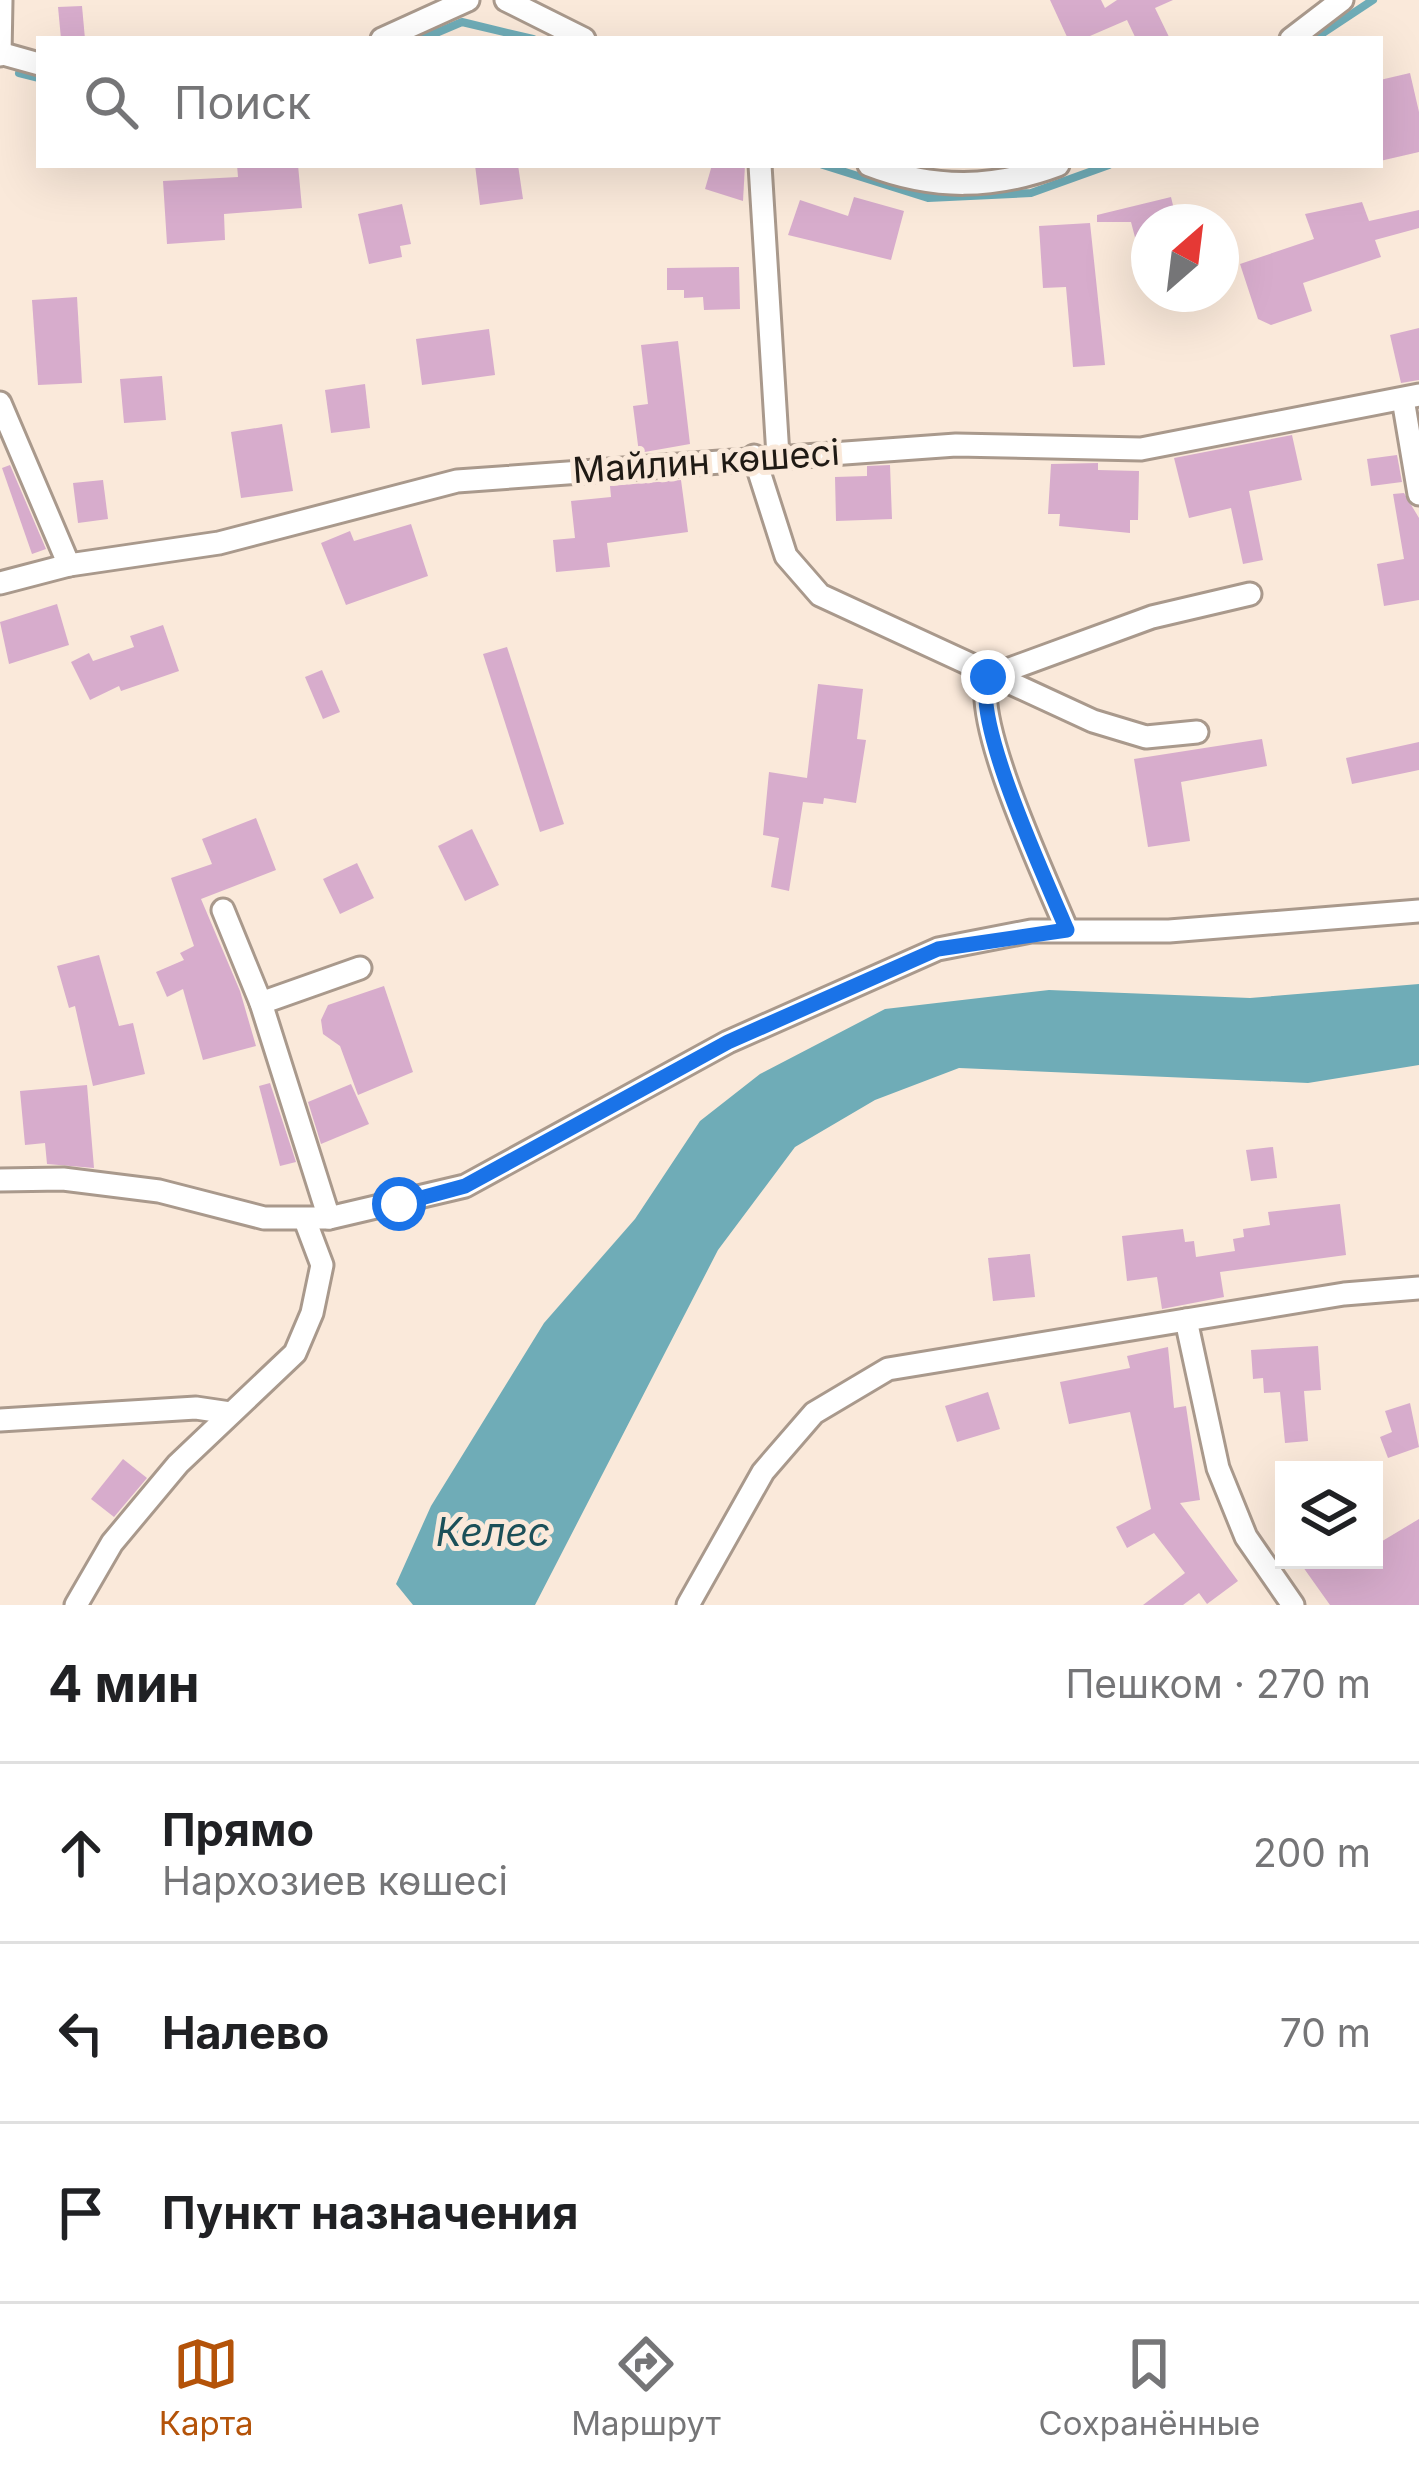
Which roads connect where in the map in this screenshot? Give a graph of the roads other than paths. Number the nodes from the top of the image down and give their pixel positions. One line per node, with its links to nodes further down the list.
1 (1, 0): 8 (street)
2 (468, 0): 5 (street)
3 (506, 0): 6 (street)
4 (1342, 0): 7 (street)
5 (389, 36)
6 (578, 36)
7 (1295, 36)
8 (0, 54): 9 (street)
9 (36, 63)
10 (760, 168): 16 (street)
11 (880, 168): 12 (street)
12 (1050, 168)
13 (1411, 397): 16 (street, Майлин көшесі); 17 (street)
14 (0, 403): 18 (street)
15 (754, 456): 16 (street, Майлин көшесі); 18 (street, Майлин көшесі); 21 (street)
16 (778, 456)
17 (1419, 494)
18 (69, 565): 19 (street, Майлин көшесі)
19 (0, 583)
20 (1250, 594): 21 (street)
21 (988, 677): 22 (street); 25 (street)
22 (1197, 732)
23 (223, 910): 27 (street)
24 (1419, 911): 25 (street)
25 (1067, 930): 29 (street)
26 (360, 968): 27 (street)
27 (261, 1004): 29 (street)
28 (0, 1180): 30 (street)
29 (329, 1218): 30 (street)
30 (305, 1220): 33 (street)
31 (1419, 1288): 32 (street)
32 (1186, 1320): 36 (street); 37 (street)
33 (230, 1412): 34 (street); 35 (street)
34 (0, 1420)
35 (76, 1605)
36 (688, 1605)
37 (1294, 1605)

